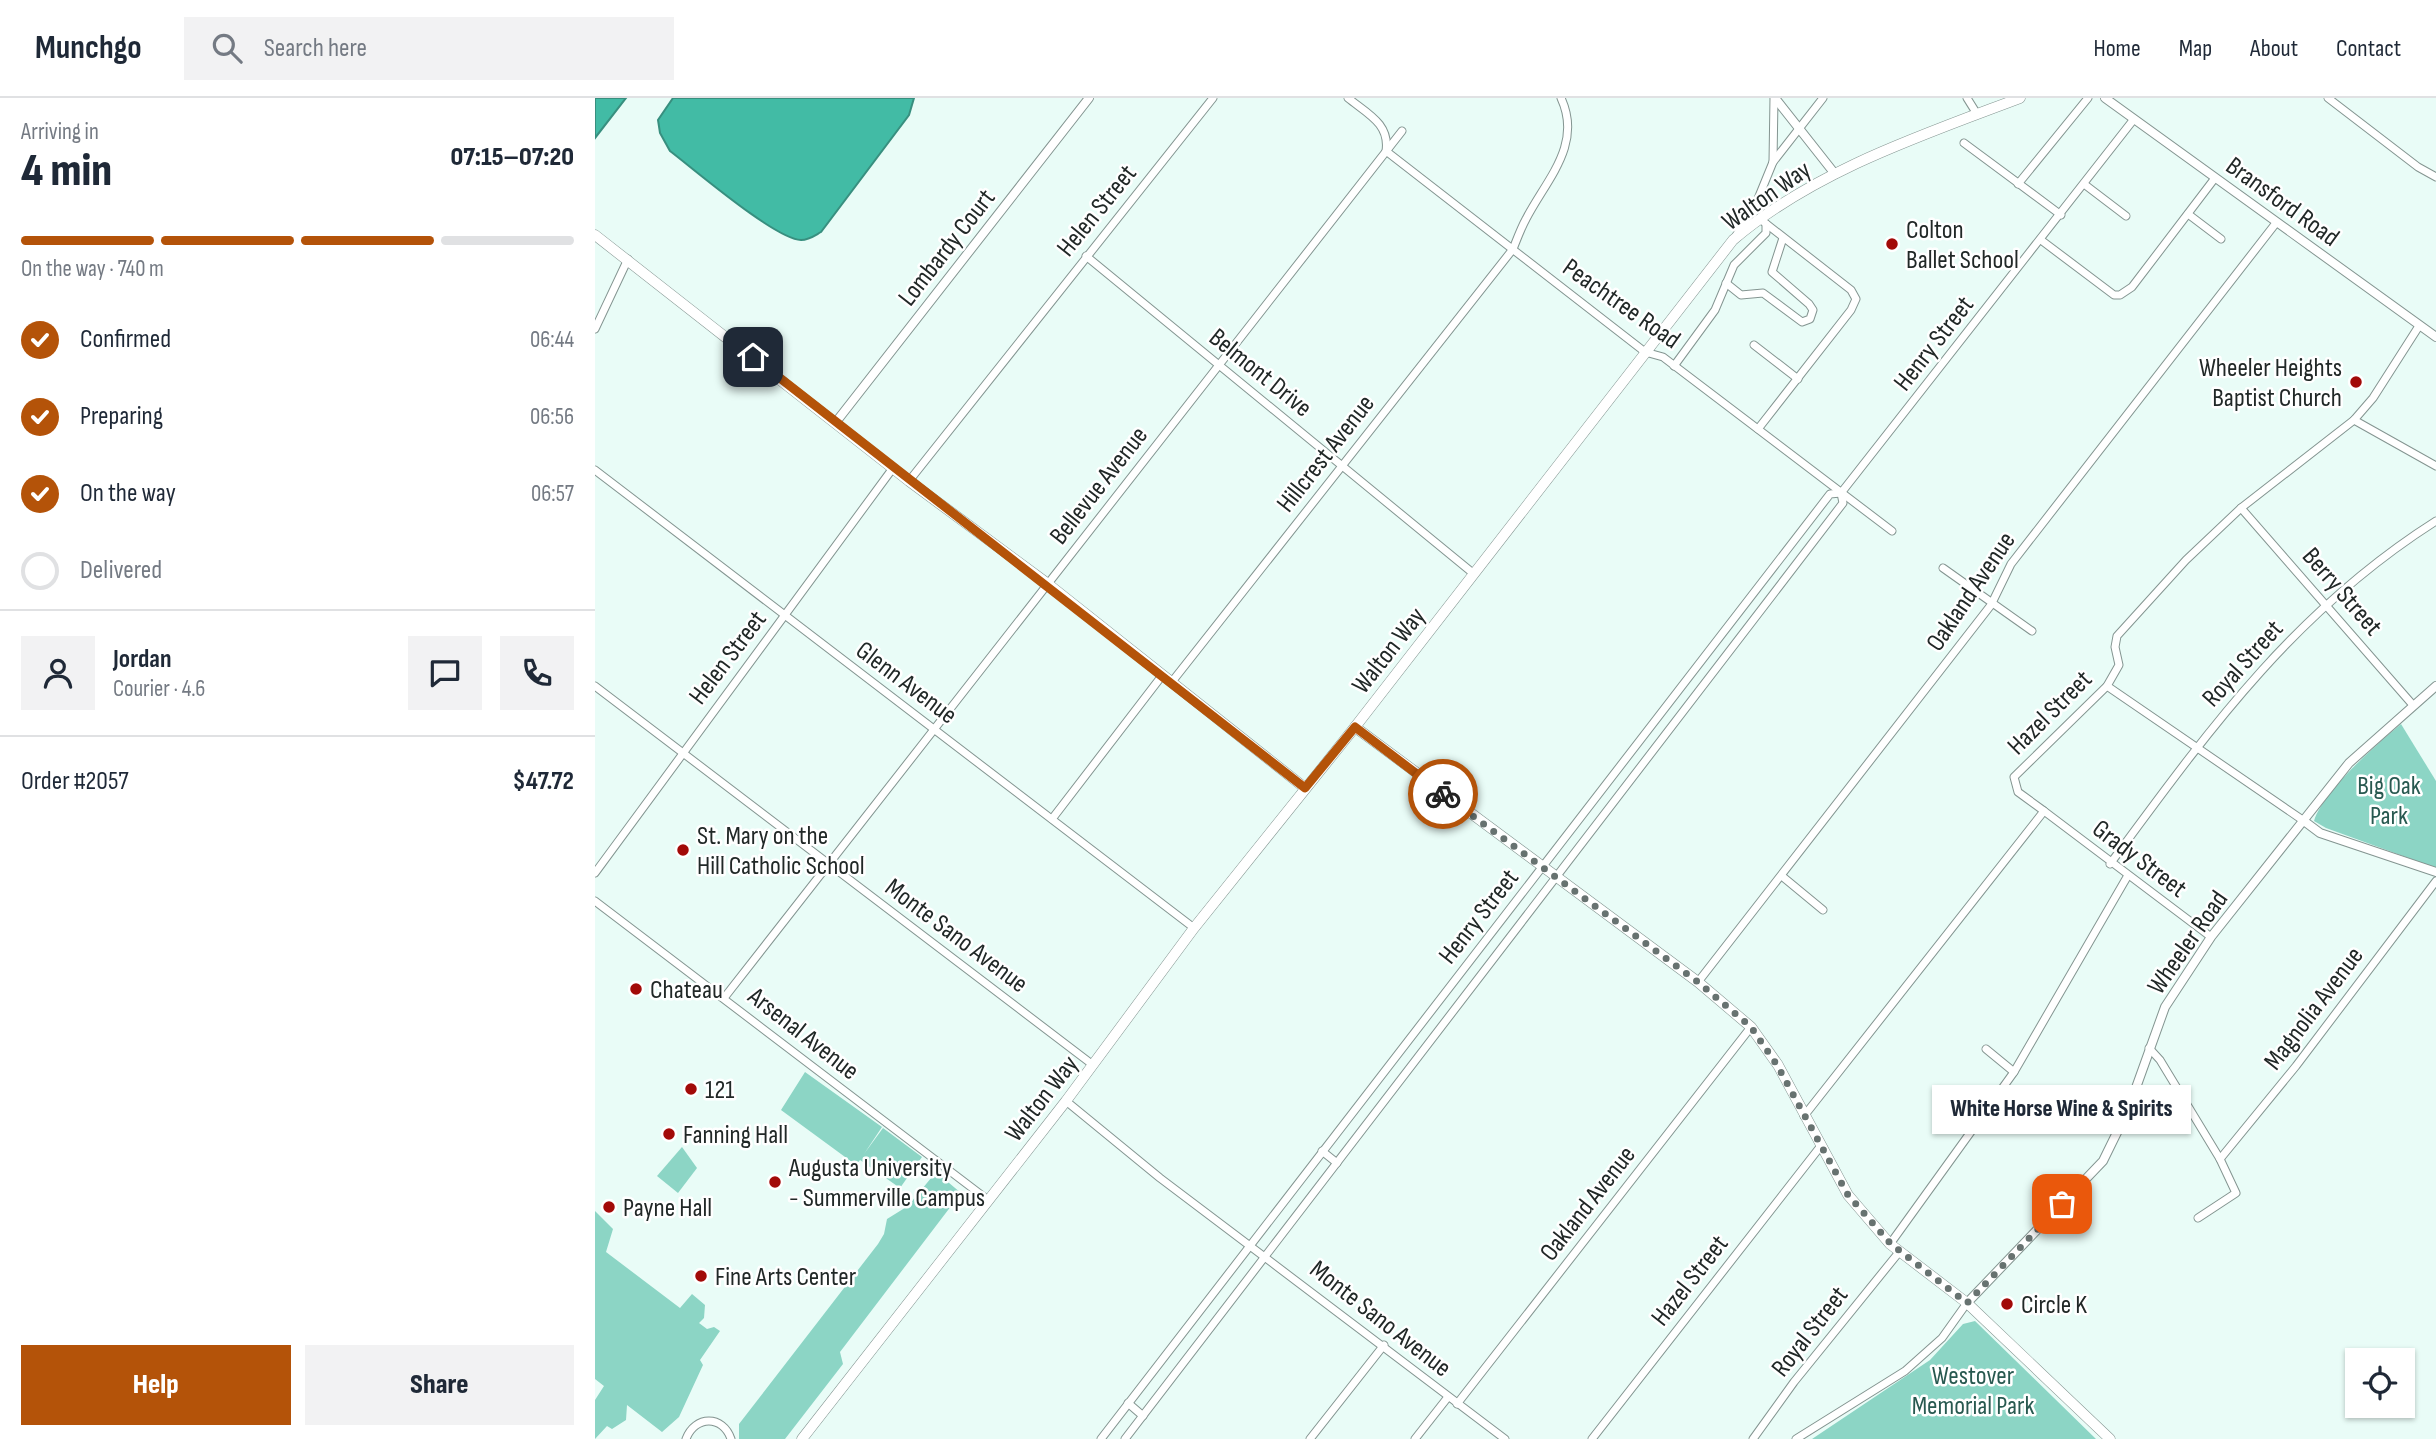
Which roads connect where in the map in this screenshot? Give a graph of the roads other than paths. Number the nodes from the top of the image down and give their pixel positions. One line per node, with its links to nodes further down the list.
1 (1089, 98): 47 (street, Lombardy Court)
2 (1213, 98): 35 (street, Helen Street)
3 (1347, 98): 17 (street)
4 (1561, 98): 34 (street, Hillcrest Avenue)
5 (1775, 98): 14 (street); 18 (street)
6 (1822, 98): 14 (street)
7 (1967, 98): 12 (street)
8 (2020, 98): 12 (main road, Walton Way)
9 (2088, 98): 22 (street)
10 (2105, 98): 13 (street, Bransford Road)
11 (2328, 98): 20 (street)
12 (1977, 114): 19 (main road, Walton Way)
13 (2134, 118): 21 (street, Bransford Road); 23 (street, Henry Street)
14 (1800, 127): 18 (street); 19 (street)
15 (1402, 131): 17 (street, Bellevue Avenue)
16 (1964, 143): 22 (street)
17 (1386, 151): 34 (street, Peachtree Road); 43 (street, Bellevue Avenue)
18 (1773, 162): 32 (street)
19 (1835, 174): 27 (main road, Walton Way)
20 (2436, 177)
21 (2215, 178): 24 (street); 28 (street, Bransford Road)
22 (2018, 184): 25 (street)
23 (2084, 184): 25 (street, Henry Street); 26 (street)
24 (2188, 214): 31 (street); 33 (street)
25 (2061, 215): 33 (street, Henry Street)
26 (2126, 216)
27 (1763, 221): 30 (street); 32 (main road, Walton Way); 37 (street)
28 (2276, 223): 38 (street, Bransford Road); 64 (street, Oakland Avenue)
29 (595, 234): 36 (main road)
30 (1783, 238): 37 (street); 45 (street)
31 (2221, 239)
32 (1733, 240): 42 (main road, Walton Way)
33 (2041, 240): 54 (street, Henry Street)
34 (1513, 250): 42 (street, Peachtree Road); 49 (street, Hillcrest Avenue)
35 (1086, 256): 43 (street, Belmont Drive); 53 (street, Helen Street)
36 (628, 259): 39 (street); 47 (main road)
37 (1726, 283): 44 (street)
38 (2419, 326): 40 (street, Bransford Road); 46 (street, Hazel Street)
39 (595, 328)
40 (2436, 337)
41 (1754, 345): 45 (street)
42 (1645, 352): 44 (street, Peachtree Road); 59 (main road, Walton Way)
43 (1219, 365): 49 (street, Belmont Drive); 61 (street, Bellevue Avenue)
44 (1674, 366): 48 (street, Peachtree Road)
45 (1798, 379): 48 (street)
46 (2354, 420): 50 (street); 55 (street, Hazel Street)
47 (836, 422): 51 (main road)
48 (1758, 429): 54 (street, Peachtree Road)
49 (1342, 466): 59 (street, Belmont Drive); 68 (street, Hillcrest Avenue)
50 (2436, 466)
51 (893, 468): 53 (main road); 65 (street, Helen Street)
52 (595, 470): 65 (street, Glenn Avenue)
53 (909, 481): 61 (main road)
54 (1841, 493): 57 (street, Peachtree Road); 60 (street, Henry Street); 62 (street, Henry Street)
55 (2241, 508): 63 (street, Berry Street); 70 (street, Hazel Street)
56 (2436, 521): 63 (street, Royal Street)
57 (1892, 531)
58 (1943, 568): 64 (street)
59 (1474, 574): 74 (main road, Walton Way)
60 (1767, 575): 62 (street); 73 (street, Henry Street)
61 (1048, 584): 67 (main road); 75 (street, Bellevue Avenue)
62 (1779, 586): 76 (street, Henry Street)
63 (2327, 603): 72 (street, Berry Street); 77 (street, Royal Street)
64 (1991, 605): 66 (street); 88 (street, Oakland Avenue)
65 (785, 615): 75 (street, Glenn Avenue); 78 (street, Helen Street)
66 (2032, 631)
67 (1161, 677): 68 (main road); 81 (street)
68 (1171, 683): 79 (main road)
69 (595, 686): 78 (street, Monte Sano Avenue)
70 (2107, 686): 77 (street); 80 (street, Hazel Street)
71 (2436, 686): 72 (street, Wheeler Road)
72 (2412, 704): 82 (street, Wheeler Road)
73 (1654, 723): 76 (street); 85 (street, Henry Street)
74 (1355, 727): 79 (main road, Walton Way); 85 (main road)
75 (935, 729): 81 (street, Glenn Avenue); 83 (street, Bellevue Avenue)
76 (1666, 732): 90 (street, Henry Street)
77 (2196, 748): 82 (street); 84 (street, Royal Street)
78 (682, 752): 83 (street, Monte Sano Avenue); 87 (street, Helen Street)
79 (1305, 788): 94 (main road, Walton Way)
80 (2044, 811): 84 (street, Grady Street); 108 (street)
81 (1052, 819): 94 (street, Glenn Avenue)
82 (2304, 821): 86 (street); 95 (street, Wheeler Road)
83 (829, 864): 97 (street, Bellevue Avenue); 103 (street, Monte Sano Avenue)
84 (2110, 864): 89 (street, Grady Street)
85 (1542, 868): 90 (main road); 98 (street, Henry Street)
86 (2436, 872)
87 (595, 873)
88 (1783, 877): 93 (street); 96 (street, Oakland Avenue)
89 (2127, 877): 95 (street, Grady Street); 105 (street)
90 (1556, 879): 96 (main road); 99 (street, Henry Street)
91 (2436, 881): 111 (street, Magnolia Avenue)
92 (595, 901): 97 (street, Arsenal Avenue)
93 (1823, 910)
94 (1194, 928): 103 (main road, Walton Way)
95 (2211, 937): 101 (street, Wheeler Road)
96 (1698, 982): 100 (main road)
97 (724, 998): 113 (street, Arsenal Avenue)
98 (1438, 1002): 99 (street, Henry Street); 104 (street, Henry Street)
99 (1453, 1013): 106 (street, Henry Street)
100 (1751, 1027): 108 (main road); 123 (street, Oakland Avenue)
101 (2149, 1048): 111 (street); 119 (street, Wheeler Road)
102 (1986, 1049): 105 (street)
103 (1093, 1065): 107 (main road, Walton Way)
104 (1385, 1070): 106 (street); 110 (street, Henry Street)
105 (2014, 1072): 116 (street)
106 (1400, 1081): 112 (street, Henry Street)
107 (1066, 1101): 113 (main road, Walton Way); 115 (street, Monte Sano Avenue)
108 (1804, 1117): 109 (main road)
109 (1820, 1147): 116 (main road); 133 (street, Hazel Street)
110 (1322, 1151): 112 (street); 115 (street, Henry Street)
111 (2220, 1160): 114 (street)
112 (1337, 1163): 118 (street, Henry Street)
113 (988, 1200): 127 (main road, Walton Way)
114 (2198, 1218)
115 (1250, 1244): 118 (street, Monte Sano Avenue); 122 (street, Henry Street)
116 (1891, 1244): 117 (main road)
117 (1900, 1251): 119 (main road); 134 (street, Royal Street)
118 (1266, 1256): 120 (street, Monte Sano Avenue); 124 (street, Henry Street)
119 (1967, 1303): 135 (street, Wheeler Road); 136 (main road)
120 (1384, 1345): 121 (street, Monte Sano Avenue); 130 (street)
121 (1448, 1397): 123 (street, Monte Sano Avenue); 131 (street)
122 (1128, 1404): 124 (street); 128 (street, Henry Street)
123 (1457, 1404): 132 (street, Monte Sano Avenue)
124 (1143, 1416): 129 (street, Henry Street)
125 (687, 1439): 126 (street)
126 (731, 1439)
127 (802, 1439)
128 (1101, 1439)
129 (1125, 1439)
130 (1310, 1439)
131 (1415, 1439)
132 (1505, 1439)
133 (1592, 1439)
134 (1753, 1439)
135 (1796, 1439)
136 (2110, 1439)

